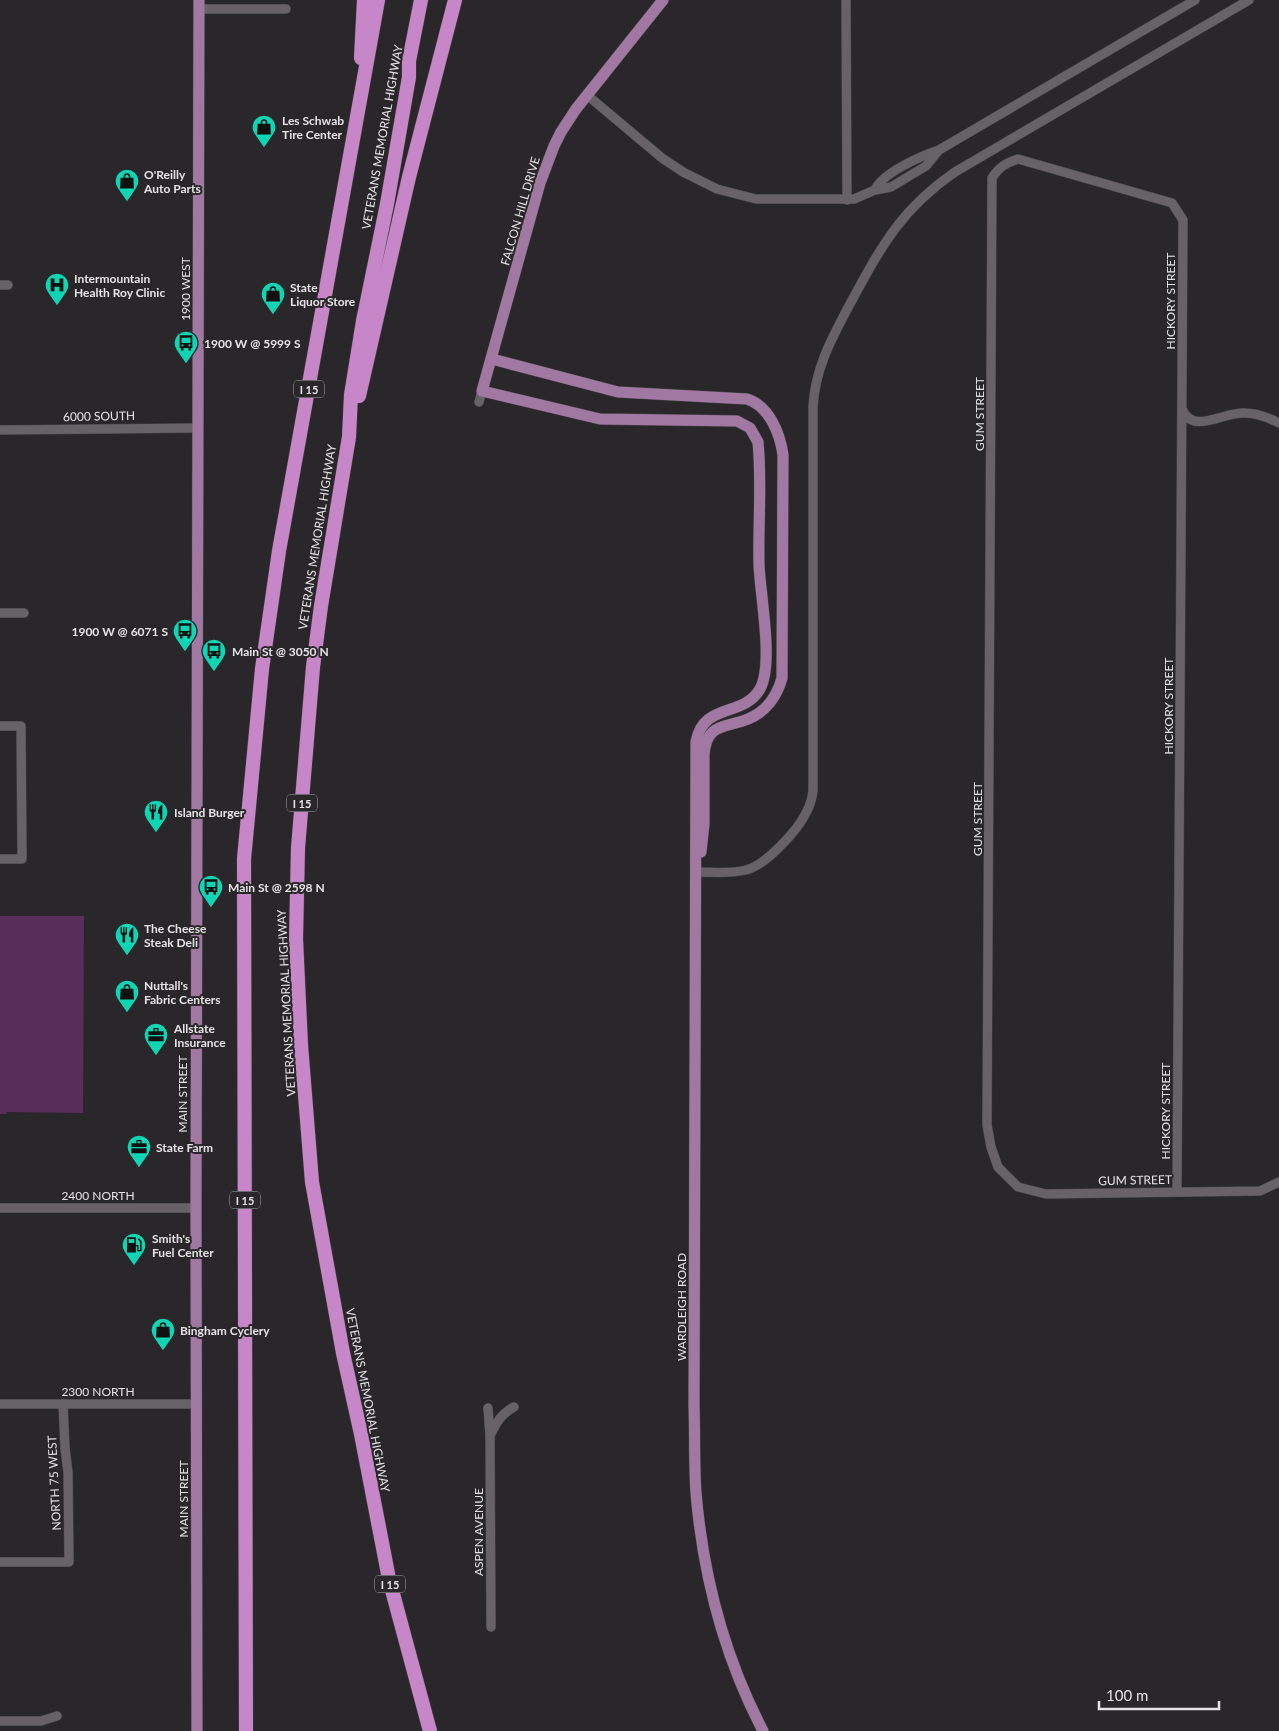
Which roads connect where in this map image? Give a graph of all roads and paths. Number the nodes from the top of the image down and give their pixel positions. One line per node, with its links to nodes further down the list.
1 (364, 0): 14 (highway)
2 (378, 0): 14 (highway, I 15)
3 (421, 0): 22 (highway, VETERANS MEMORIAL HIGHWAY / I 15)
4 (455, 0): 12 (highway)
5 (460, 0): 12 (highway)
6 (663, 0): 13 (main road, FALCON HILL DRIVE)
7 (846, 0): 16 (street)
8 (1196, 0): 16 (street)
9 (1250, 0): 28 (street)
10 (198, 4): 11 (street); 20 (main road, 1900 WEST)
11 (286, 9)
12 (449, 27): 22 (highway)
13 (587, 95): 16 (street); 17 (main road, FALCON HILL DRIVE)
14 (359, 109): 44 (highway, I 15)
15 (992, 178): 18 (street, HICKORY STREET); 30 (street, GUM STREET)
16 (847, 200)
17 (492, 359): 28 (main road); 28 (main road, FALCON HILL DRIVE)
18 (1182, 408): 19 (street); 30 (street, HICKORY STREET)
19 (1279, 423)
20 (198, 428): 21 (street, 6000 SOUTH); 25 (main road, 1900 WEST)
21 (0, 430)
22 (348, 437): 45 (highway, VETERANS MEMORIAL HIGHWAY / I 15)
23 (0, 612): 24 (street)
24 (24, 612)
25 (198, 667): 32 (main road, MAIN STREET)
26 (0, 726): 27 (street)
27 (0, 859)
28 (696, 872): 46 (main road, WARDLEIGH ROAD)
29 (1279, 1182): 30 (street, GUM STREET)
30 (1177, 1192)
31 (0, 1208): 32 (street, 2400 NORTH)
32 (196, 1208): 35 (main road, MAIN STREET)
33 (0, 1404): 34 (street, 2300 NORTH)
34 (63, 1404): 35 (street, 2300 NORTH); 39 (street, NORTH 75 WEST)
35 (196, 1404): 43 (main road, MAIN STREET)
36 (514, 1407): 38 (street, ASPEN AVENUE)
37 (488, 1408): 38 (street, ASPEN AVENUE)
38 (490, 1436): 40 (street, ASPEN AVENUE)
39 (0, 1562)
40 (491, 1627)
41 (57, 1716): 42 (street)
42 (0, 1722)
43 (197, 1731)
44 (246, 1731)
45 (430, 1731)
46 (763, 1731)

